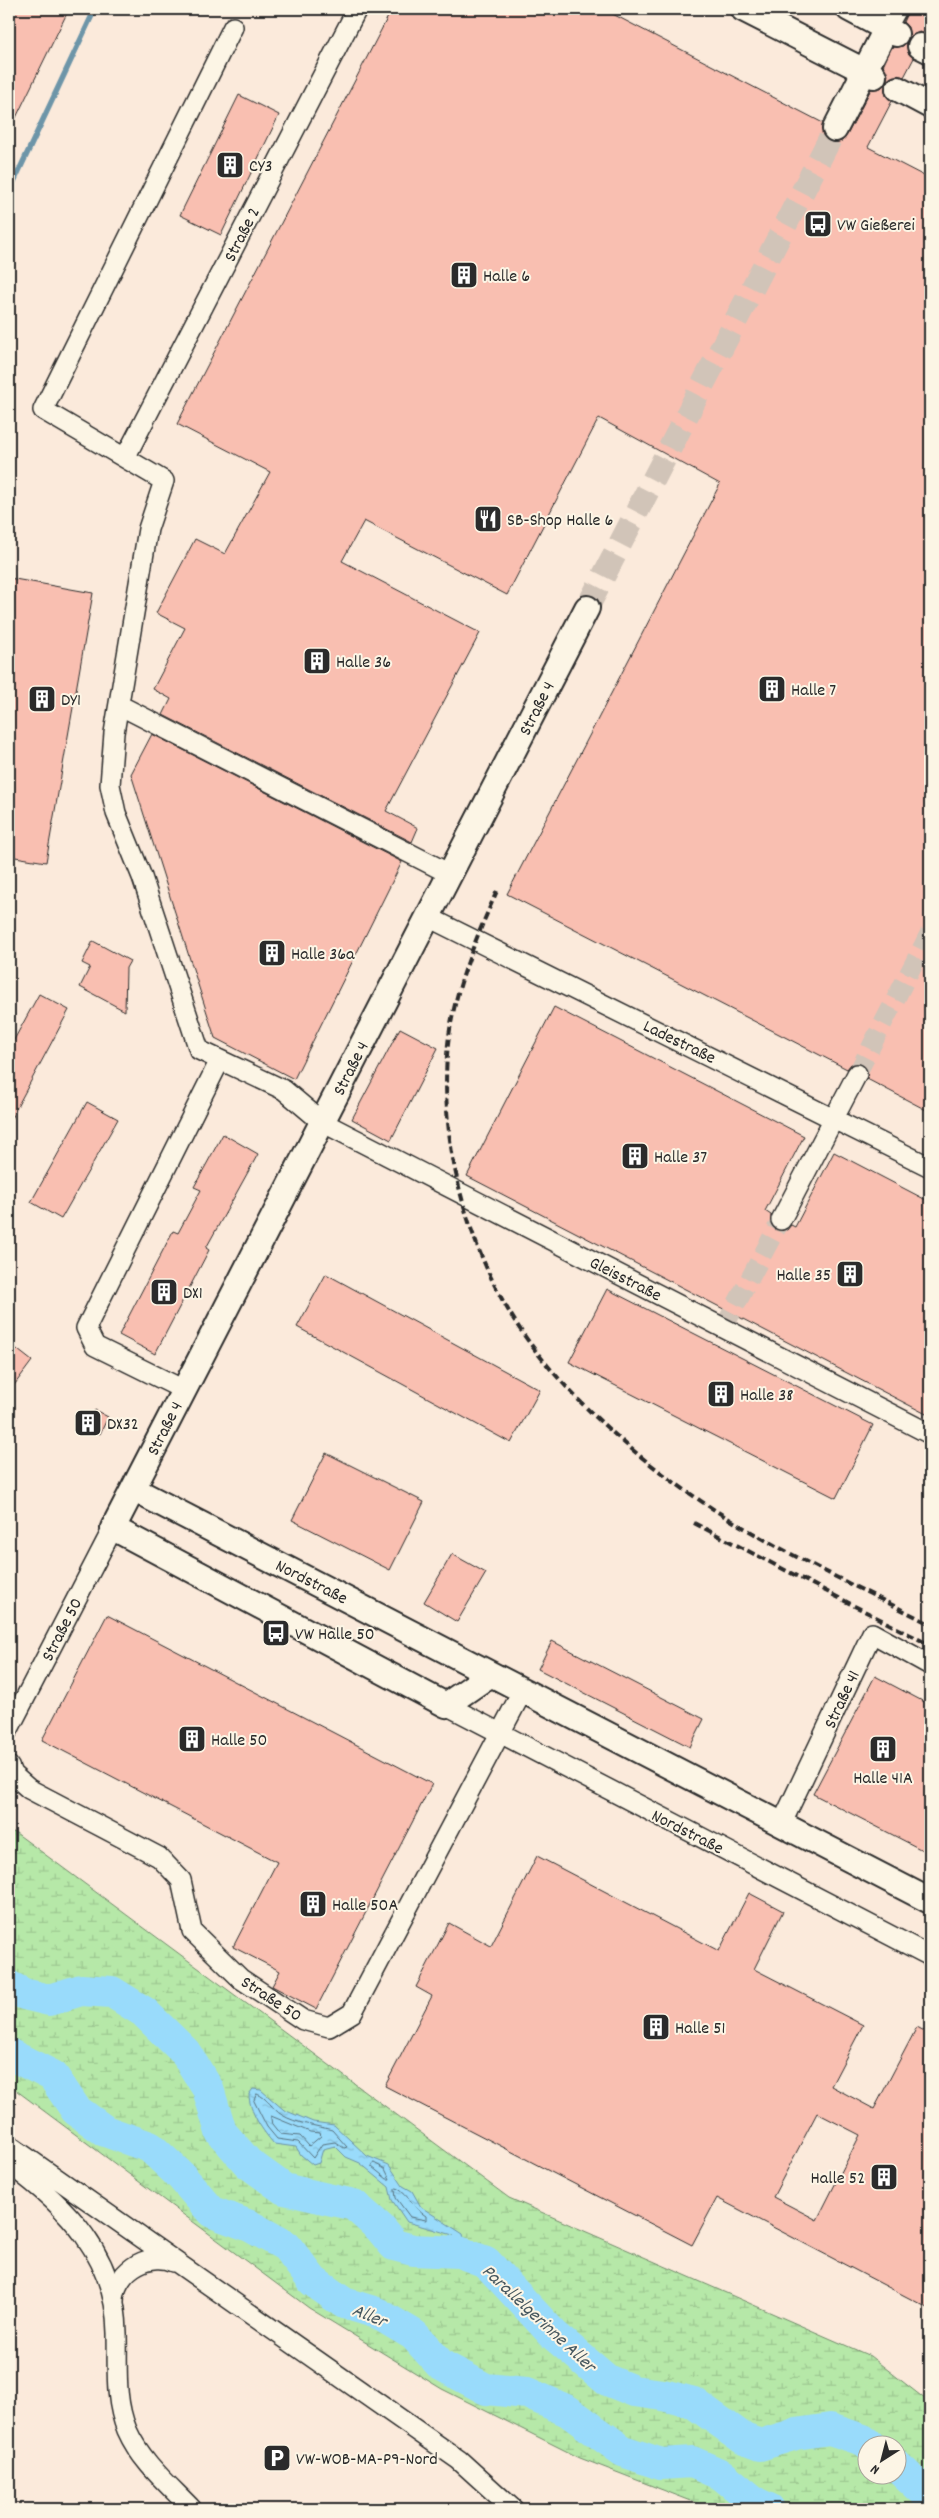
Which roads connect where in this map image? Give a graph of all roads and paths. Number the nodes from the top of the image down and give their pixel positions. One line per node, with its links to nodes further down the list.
1 (357, 9): 10 (street, Straße 2)
2 (743, 9): 6 (street)
3 (849, 9): 4 (street)
4 (893, 24): 6 (street)
5 (233, 27): 10 (street)
6 (869, 74): 9 (street)
7 (898, 89): 8 (street)
8 (930, 106)
9 (835, 129)
10 (126, 458): 12 (street, Gleisstraße)
11 (587, 608): 13 (street, Straße 4)
12 (119, 705): 13 (street); 15 (street, Gleisstraße)
13 (450, 874): 14 (street, Straße 4)
14 (428, 917): 17 (street, Ladestraße); 18 (street, Straße 4)
15 (220, 1060): 18 (street, Gleisstraße); 21 (street)
16 (857, 1074): 17 (street)
17 (835, 1117): 19 (street, Ladestraße); 20 (street)
18 (322, 1122): 21 (street, Straße 4); 22 (street, Gleisstraße)
19 (930, 1166)
20 (781, 1220)
21 (184, 1390): 23 (street, Straße 4)
22 (930, 1434)
23 (133, 1489): 24 (street, Straße 4); 26 (street, Nordstraße)
24 (113, 1528): 28 (street, Nordstraße); 29 (street, Straße 50)
25 (930, 1665): 32 (street, Straße 41)
26 (491, 1674): 27 (street, Nordstraße); 28 (street)
27 (523, 1690): 30 (street, Straße 50); 32 (street, Nordstraße)
28 (446, 1705): 30 (street, Nordstraße)
29 (9, 1729)
30 (500, 1733): 31 (street, Straße 50); 34 (street, Nordstraße)
31 (9, 1766)
32 (781, 1825): 33 (street, Nordstraße)
33 (930, 1901)
34 (930, 1956)
35 (9, 2145): 37 (street)
36 (9, 2164): 38 (street)
37 (183, 2268): 38 (street); 40 (street)
38 (114, 2307): 39 (street)
39 (192, 2509)
40 (513, 2509)

